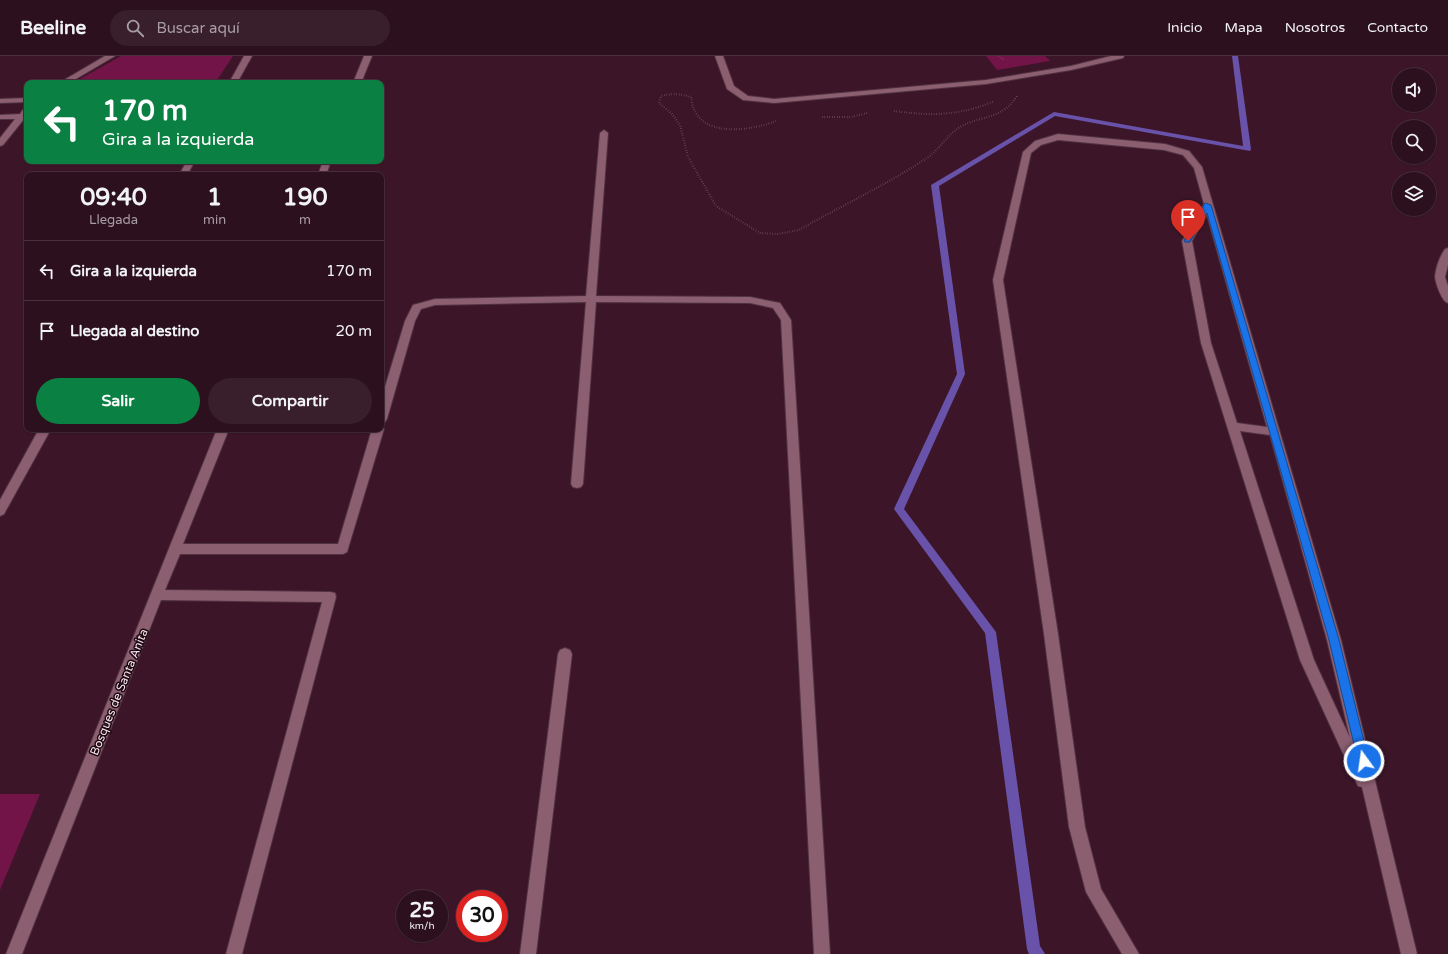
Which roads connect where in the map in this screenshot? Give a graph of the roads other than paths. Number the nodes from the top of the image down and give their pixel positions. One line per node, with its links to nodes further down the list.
1 (111, 56): 6 (street)
2 (248, 56): 7 (street)
3 (368, 56): 8 (street)
4 (720, 56): 5 (street)
5 (1120, 56)
6 (68, 80)
7 (235, 80)
8 (358, 80)
9 (24, 100): 10 (street)
10 (0, 101)
11 (24, 114): 13 (street)
12 (24, 115): 15 (street)
13 (0, 116)
14 (604, 133): 18 (street)
15 (0, 143)
16 (1208, 205): 21 (street); 25 (street); 36 (street)
17 (1447, 253): 19 (street)
18 (591, 299): 20 (street); 26 (street); 35 (street)
19 (1448, 300)
20 (384, 409)
21 (1232, 426): 25 (street); 31 (street)
22 (43, 432): 27 (street)
23 (222, 432): 28 (street, Bosques de Santa Anita)
24 (377, 432): 28 (street)
25 (1274, 432): 31 (street)
26 (577, 484)
27 (0, 511)
28 (176, 549): 29 (street, Bosques de Santa Anita)
29 (158, 595): 32 (street, Bosques de Santa Anita); 33 (street)
30 (565, 654): 34 (street)
31 (1375, 806): 37 (street)
32 (14, 954)
33 (234, 954)
34 (528, 954)
35 (822, 954)
36 (1131, 954)
37 (1409, 954)

